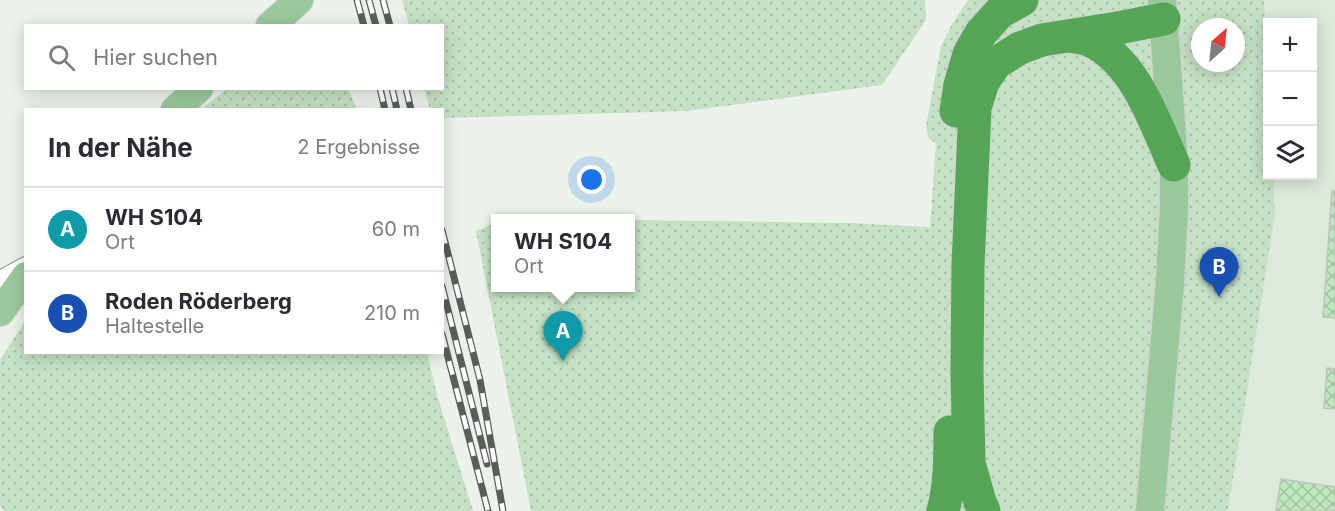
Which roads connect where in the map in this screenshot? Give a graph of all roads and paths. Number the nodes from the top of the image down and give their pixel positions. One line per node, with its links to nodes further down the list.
1 (1022, 0): 13 (highway)
2 (295, 3): 4 (main road)
3 (1163, 10): 5 (highway); 8 (main road)
4 (272, 24)
5 (1069, 36): 8 (highway); 14 (highway)
6 (197, 90): 7 (main road)
7 (177, 108)
8 (1174, 165): 15 (main road)
9 (24, 267): 11 (street)
10 (24, 279): 12 (main road)
11 (0, 280)
12 (0, 312)
13 (943, 511)
14 (984, 511)
15 (1149, 511)

